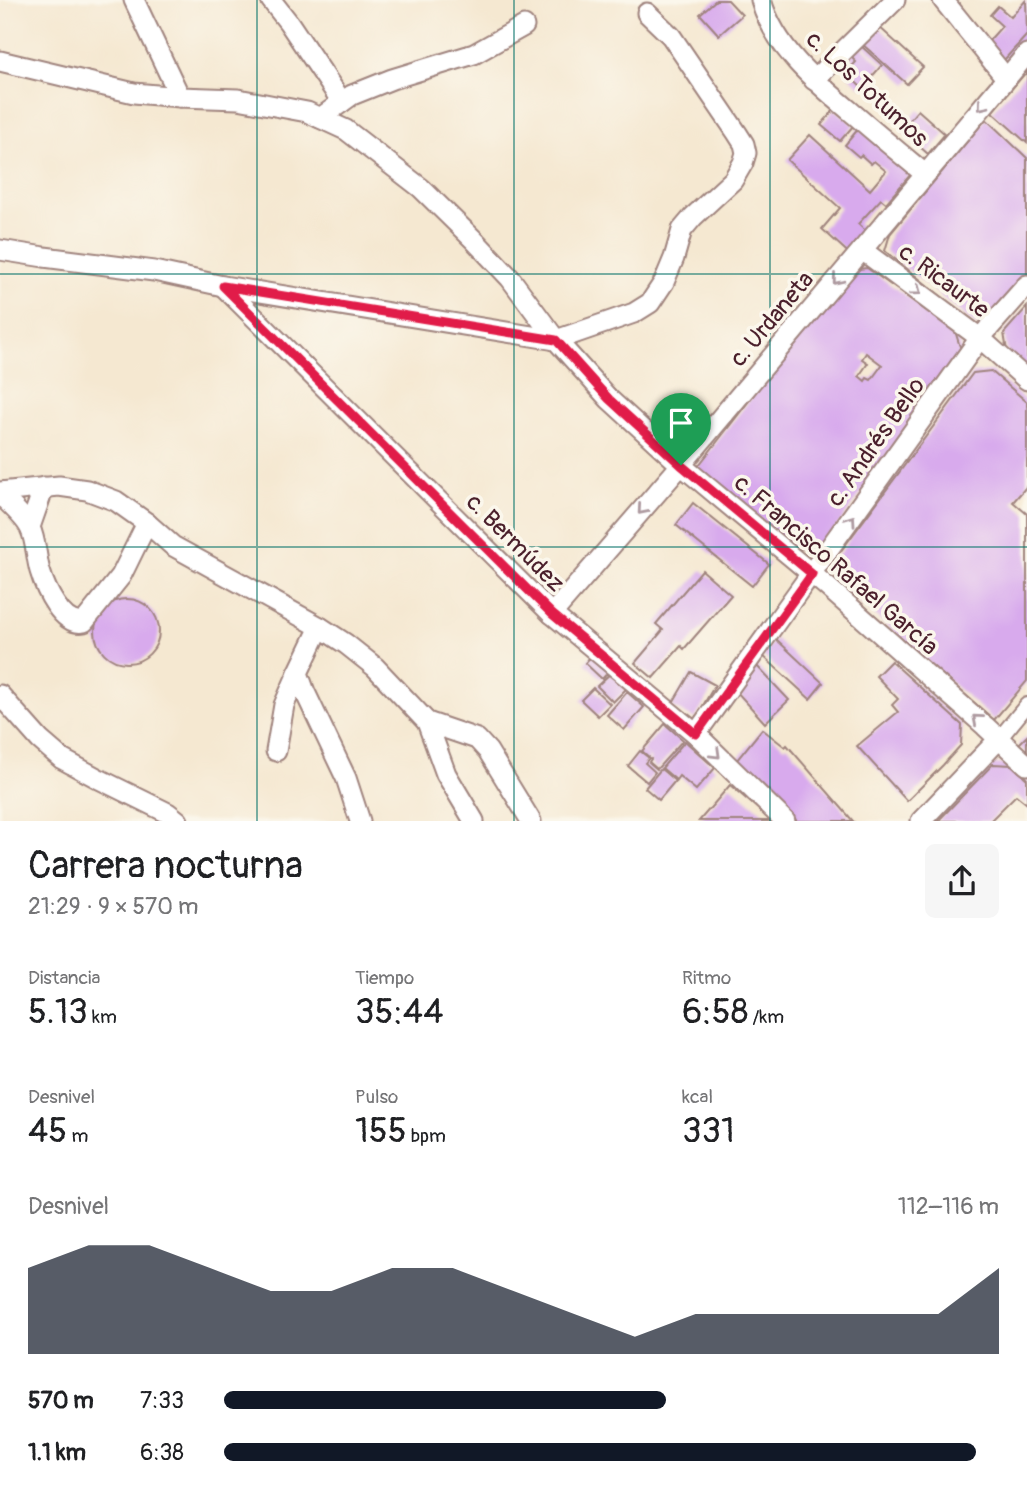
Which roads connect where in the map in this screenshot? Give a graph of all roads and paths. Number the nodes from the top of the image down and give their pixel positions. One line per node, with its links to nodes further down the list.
1 (134, 0): 12 (street)
2 (271, 0): 13 (street)
3 (761, 0): 11 (street, c. Los Totumos)
4 (895, 0): 11 (street)
5 (943, 0): 10 (street)
6 (647, 13): 21 (street)
7 (524, 26): 13 (street)
8 (1027, 54): 10 (street, c. Urdaneta)
9 (0, 61): 12 (street, c. Francisco Rafael García)
10 (1006, 78): 15 (street, c. Urdaneta, one-way to 15)
11 (814, 80): 15 (street, c. Los Totumos)
12 (180, 97): 14 (street, c. Francisco Rafael García)
13 (342, 102): 14 (street)
14 (320, 118): 21 (street, c. Francisco Rafael García)
15 (925, 174): 17 (street, c. Urdaneta)
16 (0, 250): 19 (street)
17 (862, 250): 20 (street, c. Ricaurte, one-way to 20); 23 (street, c. Urdaneta, one-way to 23)
18 (1027, 285): 20 (street, c. Andrés Bello)
19 (223, 286): 21 (street); 29 (street, c. Bermúdez)
20 (980, 338): 22 (street, c. Ricaurte); 28 (street, c. Andrés Bello, one-way to 20)
21 (556, 340): 23 (street, c. Francisco Rafael García)
22 (1027, 380)
23 (681, 465): 28 (street, c. Francisco Rafael García); 29 (street, c. Urdaneta, one-way to 29)
24 (44, 487): 25 (street); 26 (street); 27 (street)
25 (0, 493): 27 (street)
26 (147, 523): 27 (street); 30 (street)
27 (30, 527)
28 (812, 574): 35 (street, c. Andrés Bello); 36 (street, c. Francisco Rafael García, one-way to 28)
29 (552, 614): 35 (street, c. Bermúdez)
30 (320, 627): 31 (street); 34 (street)
31 (298, 673): 37 (street); 40 (street)
32 (0, 695): 39 (street)
33 (1027, 705): 36 (street)
34 (427, 722): 41 (street); 42 (street)
35 (696, 734): 43 (street, c. Bermúdez, one-way to 43)
36 (999, 739): 38 (street, c. Francisco Rafael García); 44 (street)
37 (276, 751)
38 (1027, 765)
39 (178, 821)
40 (360, 821)
41 (474, 821)
42 (531, 821)
43 (785, 821)
44 (921, 821)

